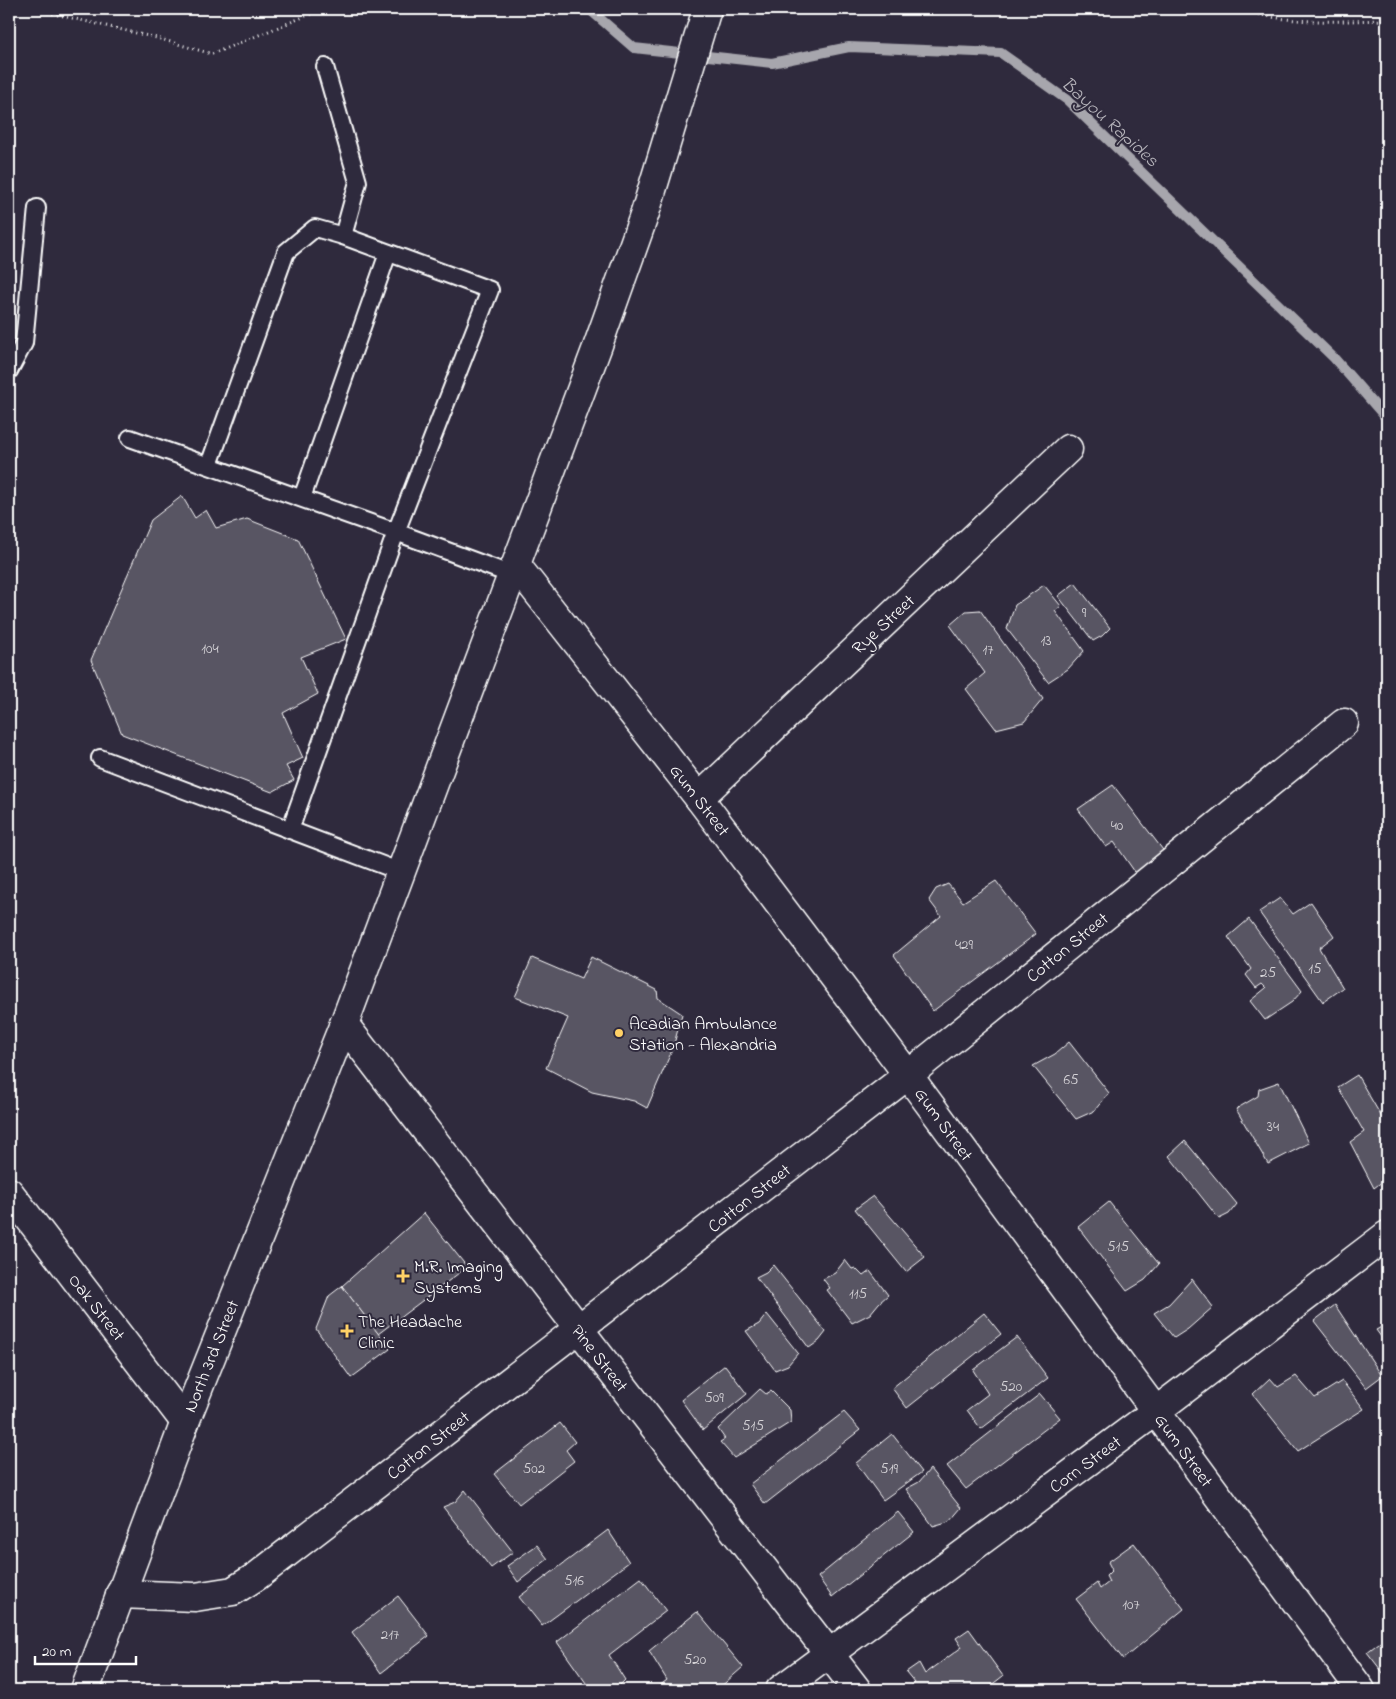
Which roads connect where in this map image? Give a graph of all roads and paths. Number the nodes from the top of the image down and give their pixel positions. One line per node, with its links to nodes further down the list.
1 (32, 9): 2 (path)
2 (323, 9)
3 (707, 9): 16 (street, North 3rd Street)
4 (1239, 9): 5 (path)
5 (1387, 20)
6 (326, 67): 8 (lane)
7 (37, 208): 10 (lane)
8 (343, 236): 9 (lane); 13 (lane)
9 (388, 253): 14 (lane); 15 (lane)
10 (9, 372)
11 (130, 438): 13 (lane)
12 (1068, 449): 19 (street, Rye Street)
13 (209, 465): 14 (lane)
14 (302, 498): 15 (lane)
15 (396, 532): 16 (lane); 20 (lane)
16 (514, 570): 19 (street, Gum Street); 21 (street, North 3rd Street)
17 (1344, 723): 23 (street, Cotton Street)
18 (100, 758): 20 (lane)
19 (699, 798): 23 (street, Gum Street)
20 (290, 830): 21 (lane)
21 (401, 872): 22 (street, North 3rd Street)
22 (344, 1024): 26 (street, Pine Street); 28 (street, North 3rd Street)
23 (908, 1075): 26 (street, Cotton Street); 27 (street, Gum Street)
24 (9, 1192): 28 (street, Oak Street)
25 (1387, 1235): 27 (street, Corn Street)
26 (578, 1329): 29 (street, Cotton Street); 30 (street, Pine Street)
27 (1156, 1411): 30 (street, Corn Street); 34 (street, Gum Street)
28 (185, 1422): 29 (street, North 3rd Street)
29 (120, 1594): 31 (street, North 3rd Street)
30 (828, 1653): 32 (street, Corn Street); 33 (street, Pine Street)
31 (85, 1690)
32 (780, 1690)
33 (857, 1690)
34 (1361, 1690)

